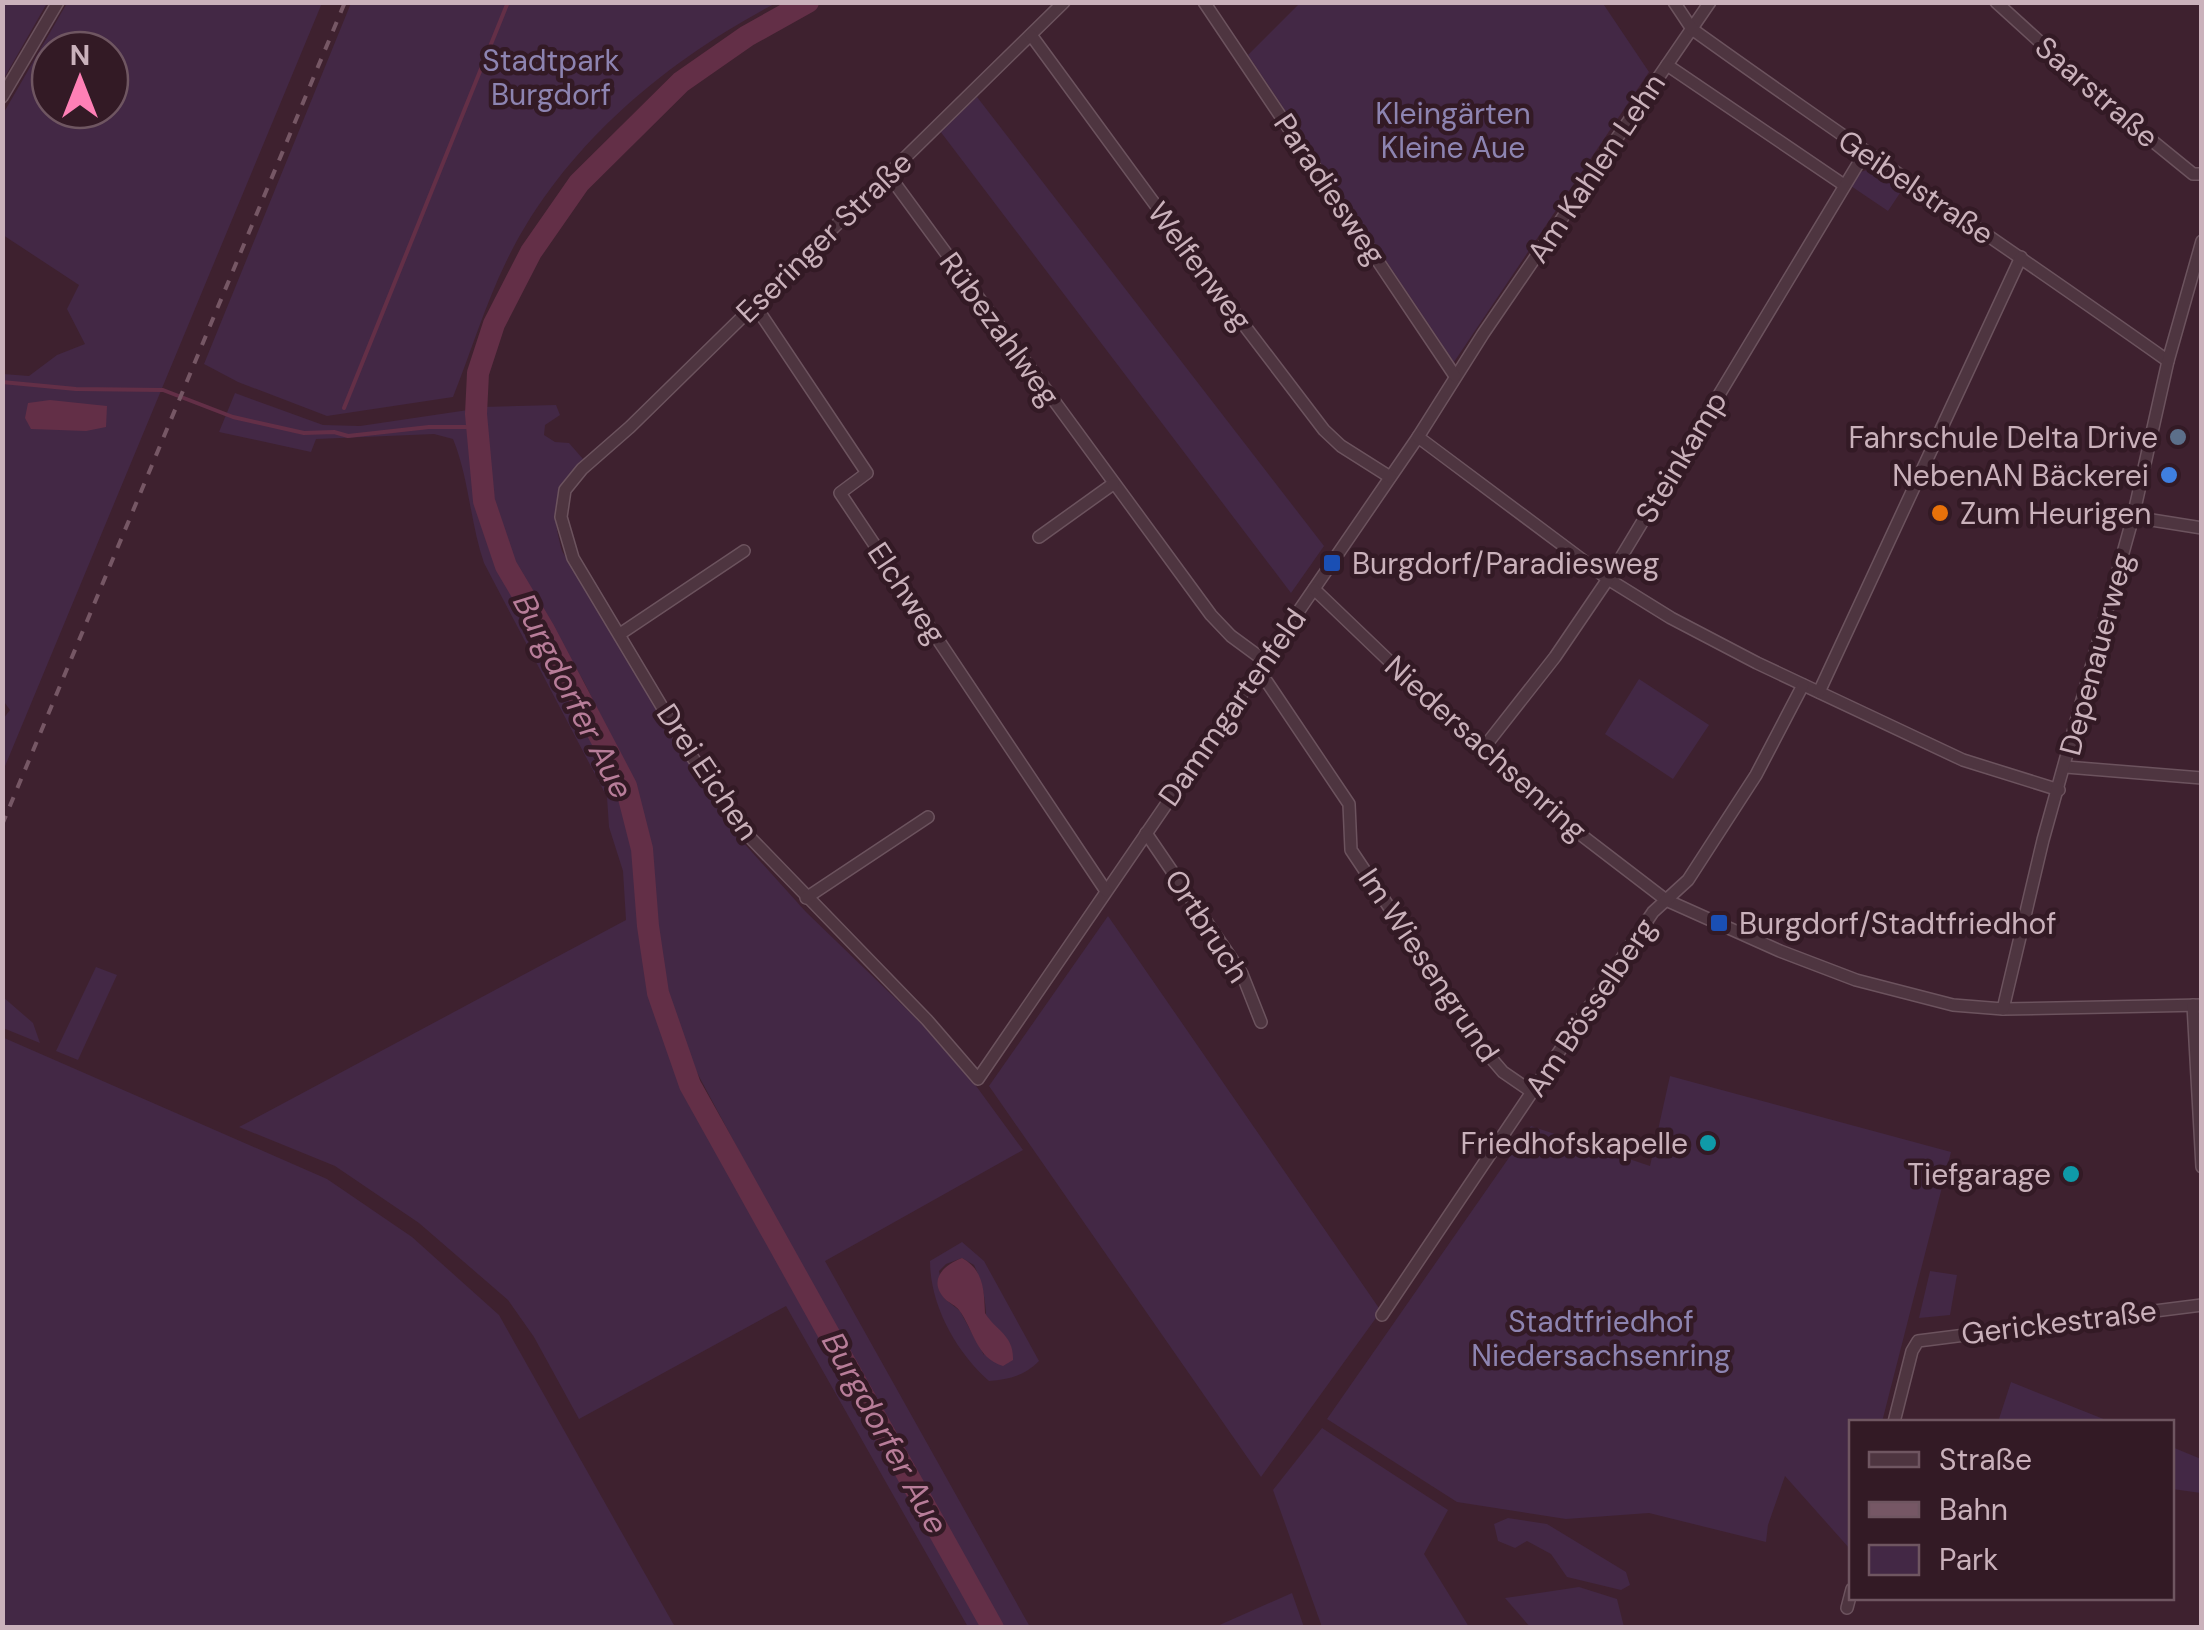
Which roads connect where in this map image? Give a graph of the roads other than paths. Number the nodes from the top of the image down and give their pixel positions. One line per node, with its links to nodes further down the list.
1 (58, 2): 10 (street)
2 (1064, 2): 8 (street, Eseringer Straße)
3 (1204, 2): 20 (street, Paradiesweg)
4 (1674, 2): 7 (street, Geibelstraße)
5 (1710, 2): 7 (street, Am Kahlen Lehn)
6 (1996, 2): 13 (street, Saarstraße)
7 (1692, 29): 9 (street, Am Kahlen Lehn); 11 (street, Geibelstraße)
8 (1031, 35): 12 (street, Eseringer Straße); 23 (street, Welfenweg)
9 (1667, 65): 14 (street, Geibelstraße); 18 (street, Am Kahlen Lehn)
10 (2, 97)
11 (1864, 154): 14 (street, Steinkamp); 16 (street, Geibelstraße)
12 (888, 174): 17 (street, Eseringer Straße); 24 (street, Rübezahlweg)
13 (2202, 174)
14 (1844, 185): 29 (street, Steinkamp)
15 (2202, 241): 19 (street, Depenauerweg)
16 (2021, 257): 19 (street, Geibelstraße); 35 (street)
17 (754, 304): 22 (street, Eseringer Straße); 42 (street, Elchweg)
18 (1483, 334): 20 (street, Dammgartenfeld)
19 (2168, 361): 25 (street, Depenauerweg)
20 (1455, 376): 21 (street, Dammgartenfeld)
21 (1418, 436): 23 (street, Dammgartenfeld); 29 (street)
22 (582, 469): 31 (street, Drei Eichen)
23 (1390, 477): 30 (street, Dammgartenfeld)
24 (1112, 484): 27 (street); 32 (street, Rübezahlweg)
25 (2133, 517): 26 (street); 37 (street, Depenauerweg)
26 (2202, 528)
27 (1039, 537)
28 (744, 551): 31 (street)
29 (1608, 579): 34 (street); 36 (street, Steinkamp)
30 (1314, 589): 32 (street, Dammgartenfeld); 36 (street, Niedersachsenring)
31 (620, 634): 43 (street, Drei Eichen)
32 (1265, 661): 33 (street, Dammgartenfeld)
33 (1257, 674): 41 (street, Dammgartenfeld); 49 (street, Im Wiesengrund)
34 (1803, 685): 35 (street); 44 (street)
35 (1819, 692): 39 (street)
36 (1482, 750): 44 (street, Niedersachsenring)
37 (2066, 767): 38 (street); 39 (street, Depenauerweg)
38 (2202, 778)
39 (2059, 790): 46 (street, Depenauerweg)
40 (928, 817): 43 (street)
41 (1146, 833): 42 (street, Dammgartenfeld); 47 (street, Ortbruch)
42 (1106, 891): 48 (street, Dammgartenfeld)
43 (806, 898): 48 (street, Drei Eichen)
44 (1666, 900): 46 (street, Niedersachsenring); 49 (street, Am Bösselberg)
45 (2198, 1005): 46 (street, Niedersachsenring); 50 (street)
46 (2004, 1009)
47 (1261, 1022)
48 (978, 1078)
49 (1532, 1092): 52 (street, Am Bösselberg)
50 (2202, 1166)
51 (2202, 1305): 53 (street, Gerickestraße)
52 (1382, 1315)
53 (1895, 1420)
54 (1849, 1598): 55 (street)
55 (1846, 1608)

